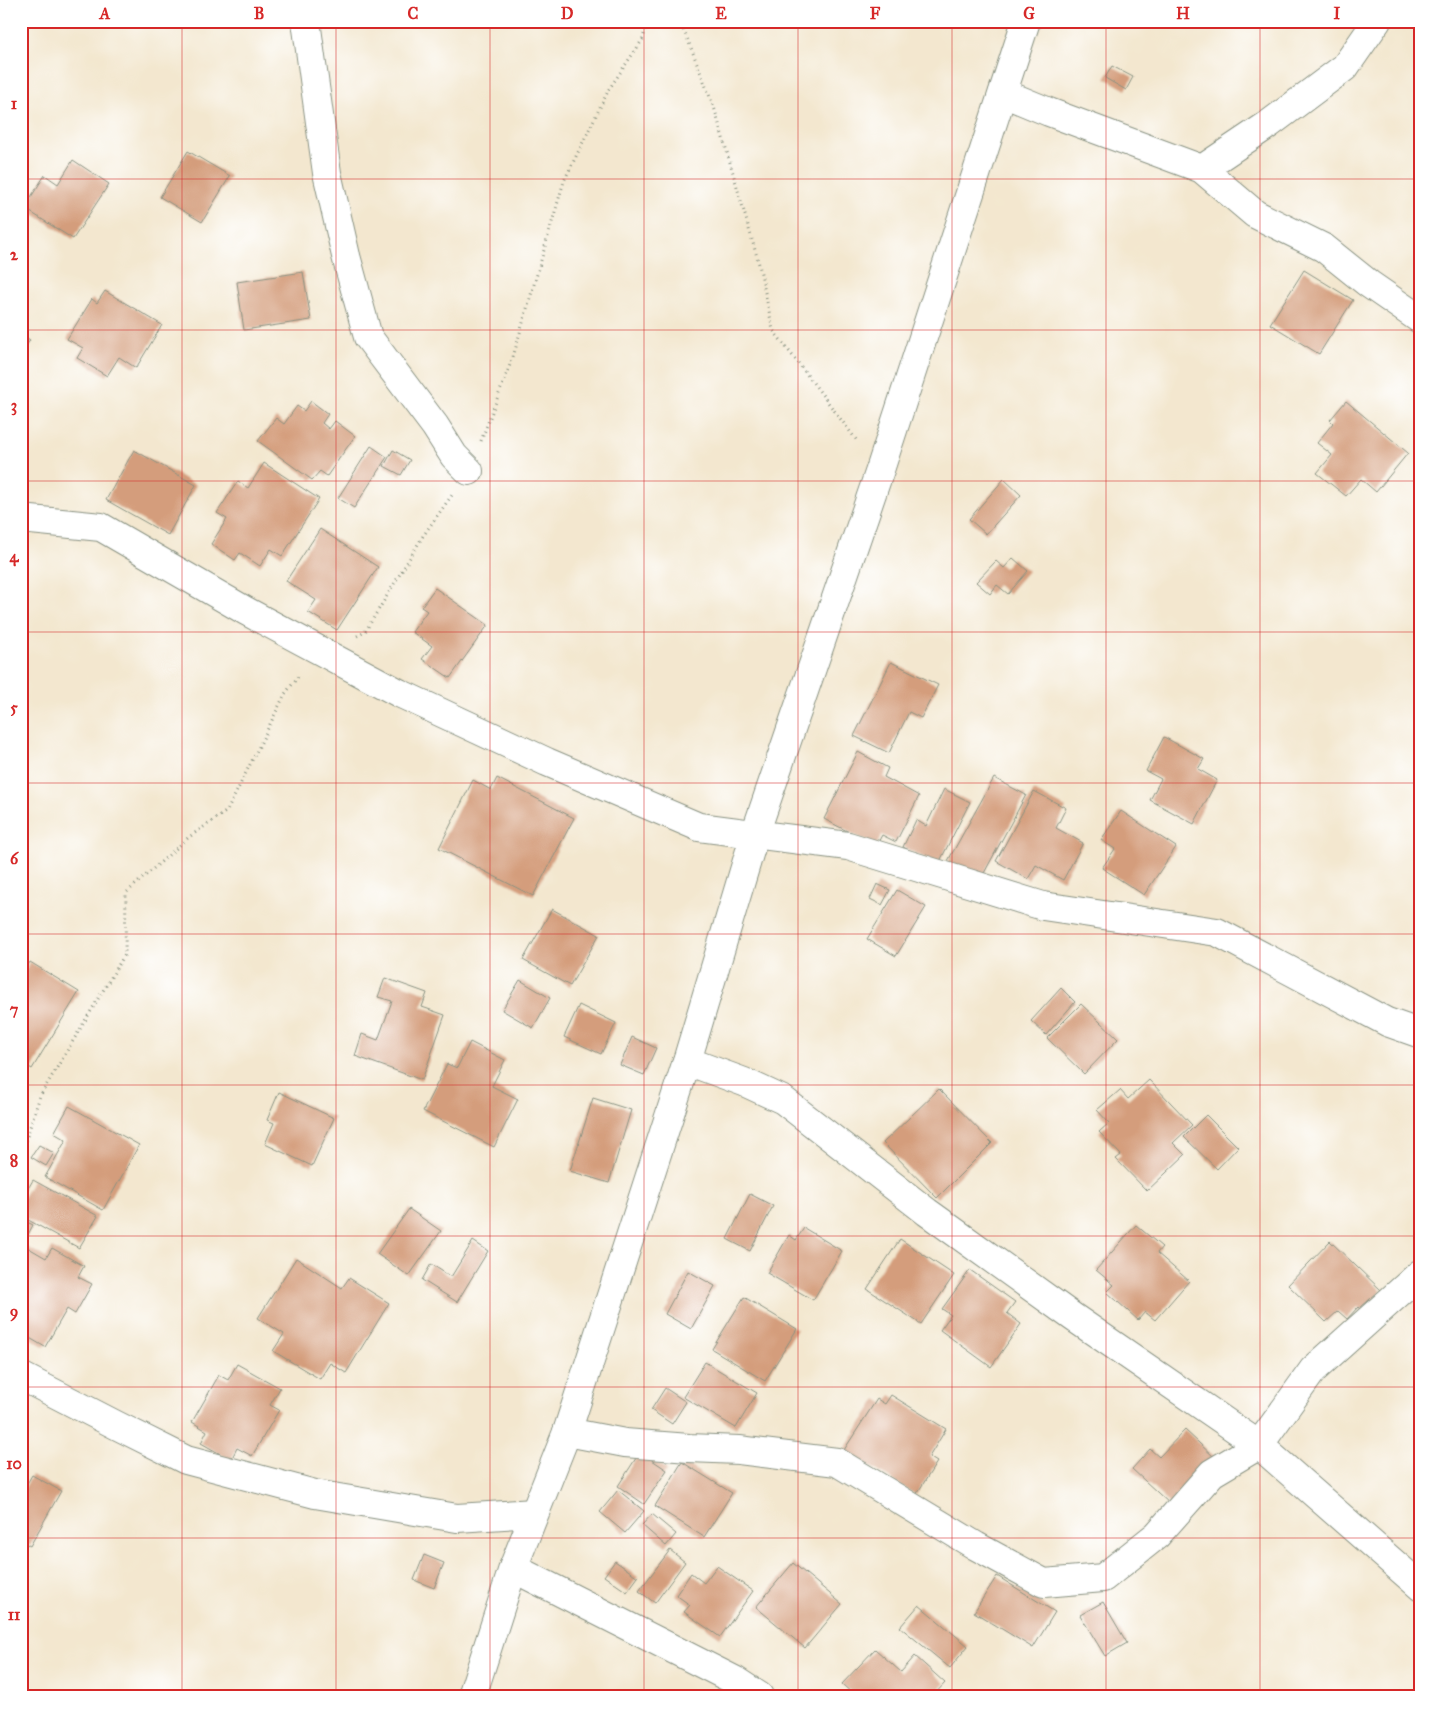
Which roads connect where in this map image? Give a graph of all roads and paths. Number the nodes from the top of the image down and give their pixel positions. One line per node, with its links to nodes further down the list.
1 (306, 21): 10 (street)
2 (647, 21): 10 (path)
3 (679, 21): 9 (path)
4 (1026, 21): 6 (street)
5 (1377, 21): 7 (street)
6 (1003, 92): 7 (street); 9 (street)
7 (1202, 169): 8 (street)
8 (1421, 320)
9 (881, 467): 13 (street)
10 (469, 471): 12 (path)
11 (21, 520): 12 (street)
12 (325, 653): 13 (street); 16 (path)
13 (755, 834): 14 (street); 15 (street)
14 (1421, 1034)
15 (687, 1061): 19 (street); 20 (street)
16 (21, 1154)
17 (1421, 1272): 20 (street)
18 (24, 1381): 21 (street)
19 (567, 1432): 20 (street); 21 (street)
20 (1259, 1445): 23 (street)
21 (534, 1514): 22 (street)
22 (513, 1568): 24 (street); 25 (street)
23 (1421, 1587)
24 (472, 1696)
25 (759, 1696)

